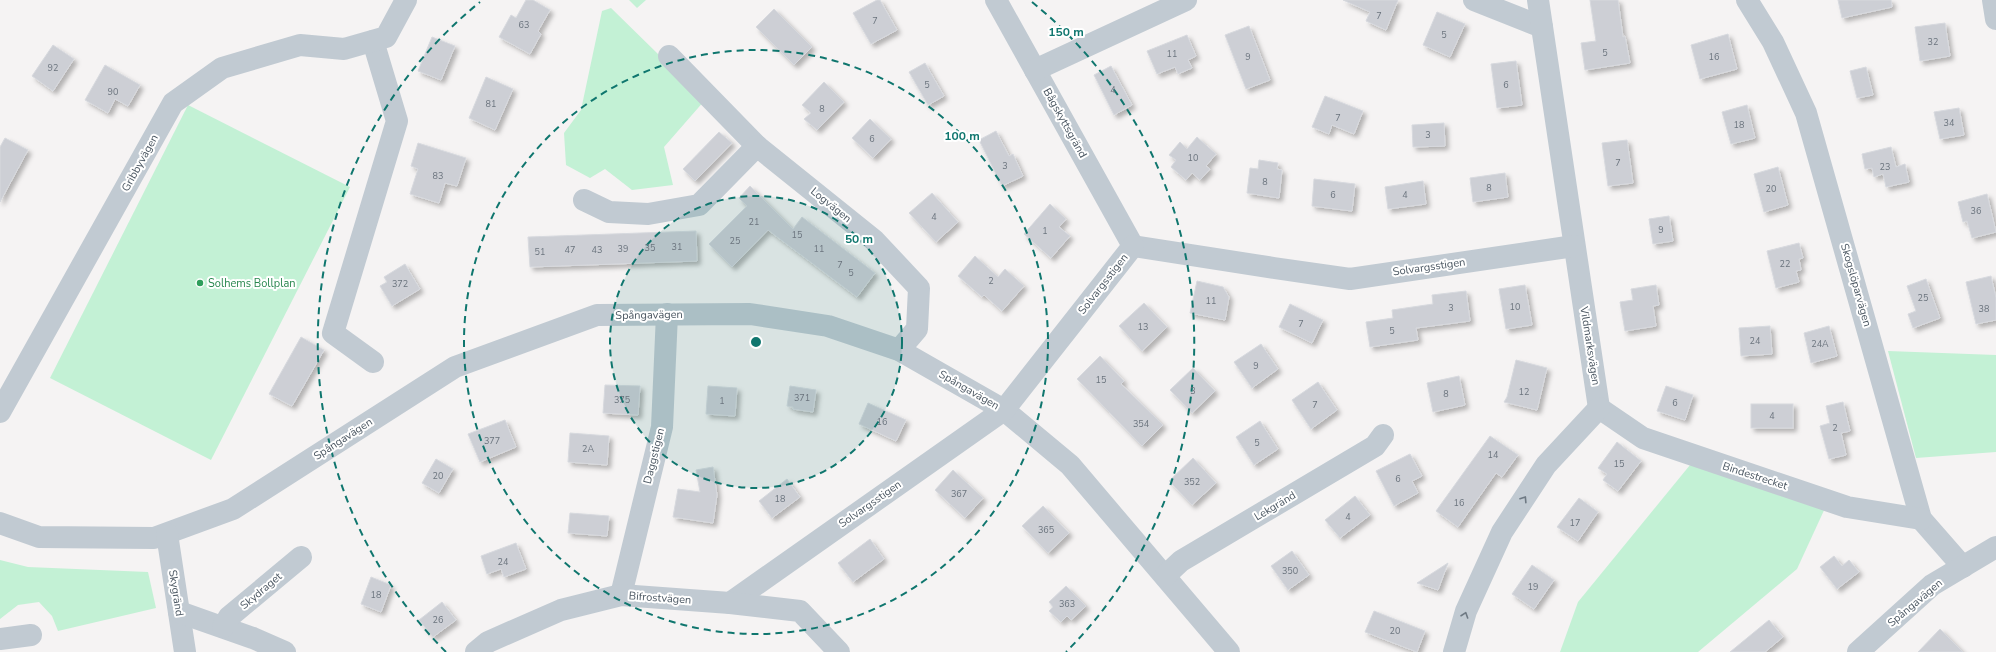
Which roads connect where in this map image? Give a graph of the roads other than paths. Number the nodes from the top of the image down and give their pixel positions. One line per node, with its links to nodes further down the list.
1 (406, 0): 10 (street, Gribbyvägen)
2 (996, 0): 12 (street, Bågskyttsgränd)
3 (1186, 0): 12 (street)
4 (1474, 0): 9 (street)
5 (1538, 0): 9 (street, Vildmarksvägen)
6 (1747, 0): 24 (street, Skogslöparvägen)
7 (1993, 0): 8 (street)
8 (1996, 19)
9 (1542, 27): 16 (street, Vildmarksvägen)
10 (372, 41): 19 (street); 22 (street, Gribbyvägen)
11 (668, 56): 13 (street, Logvägen)
12 (1036, 70): 15 (street, Bågskyttsgränd)
13 (757, 146): 14 (street); 18 (street, Logvägen)
14 (584, 200)
15 (1133, 246): 16 (street, Solvargsstigen); 21 (street, Solvargsstigen)
16 (1574, 246): 20 (street, Vildmarksvägen)
17 (667, 314): 18 (street, Spångavägen); 26 (street, Spångavägen); 31 (street, Daggstigen)
18 (899, 350): 21 (street, Spångavägen)
19 (373, 362)
20 (1599, 408): 24 (street, Bindestrecket); 42 (street, one-way to 20)
21 (1004, 410): 30 (street, Spångavägen); 32 (street, Solvargsstigen)
22 (0, 412)
23 (1383, 435): 30 (street, Lekgränd)
24 (1921, 519): 29 (street, Skogslöparvägen)
25 (0, 523): 26 (street, Spångavägen)
26 (167, 534): 33 (street, Skygränd)
27 (1996, 547): 29 (street, Spångavägen)
28 (302, 557): 34 (street, Skydraget)
29 (1963, 567): 43 (street, Spångavägen)
30 (1165, 576): 41 (street, Spångavägen)
31 (621, 595): 32 (street, Bifrostvägen); 39 (street, Bifrostvägen)
32 (730, 603): 40 (street, Bifrostvägen)
33 (179, 612): 34 (street); 37 (street, Skygränd)
34 (223, 627): 38 (street)
35 (31, 635): 36 (street)
36 (0, 639)
37 (185, 652)
38 (285, 652)
39 (476, 652)
40 (839, 652)
41 (1229, 652)
42 (1454, 652)
43 (1858, 652)

